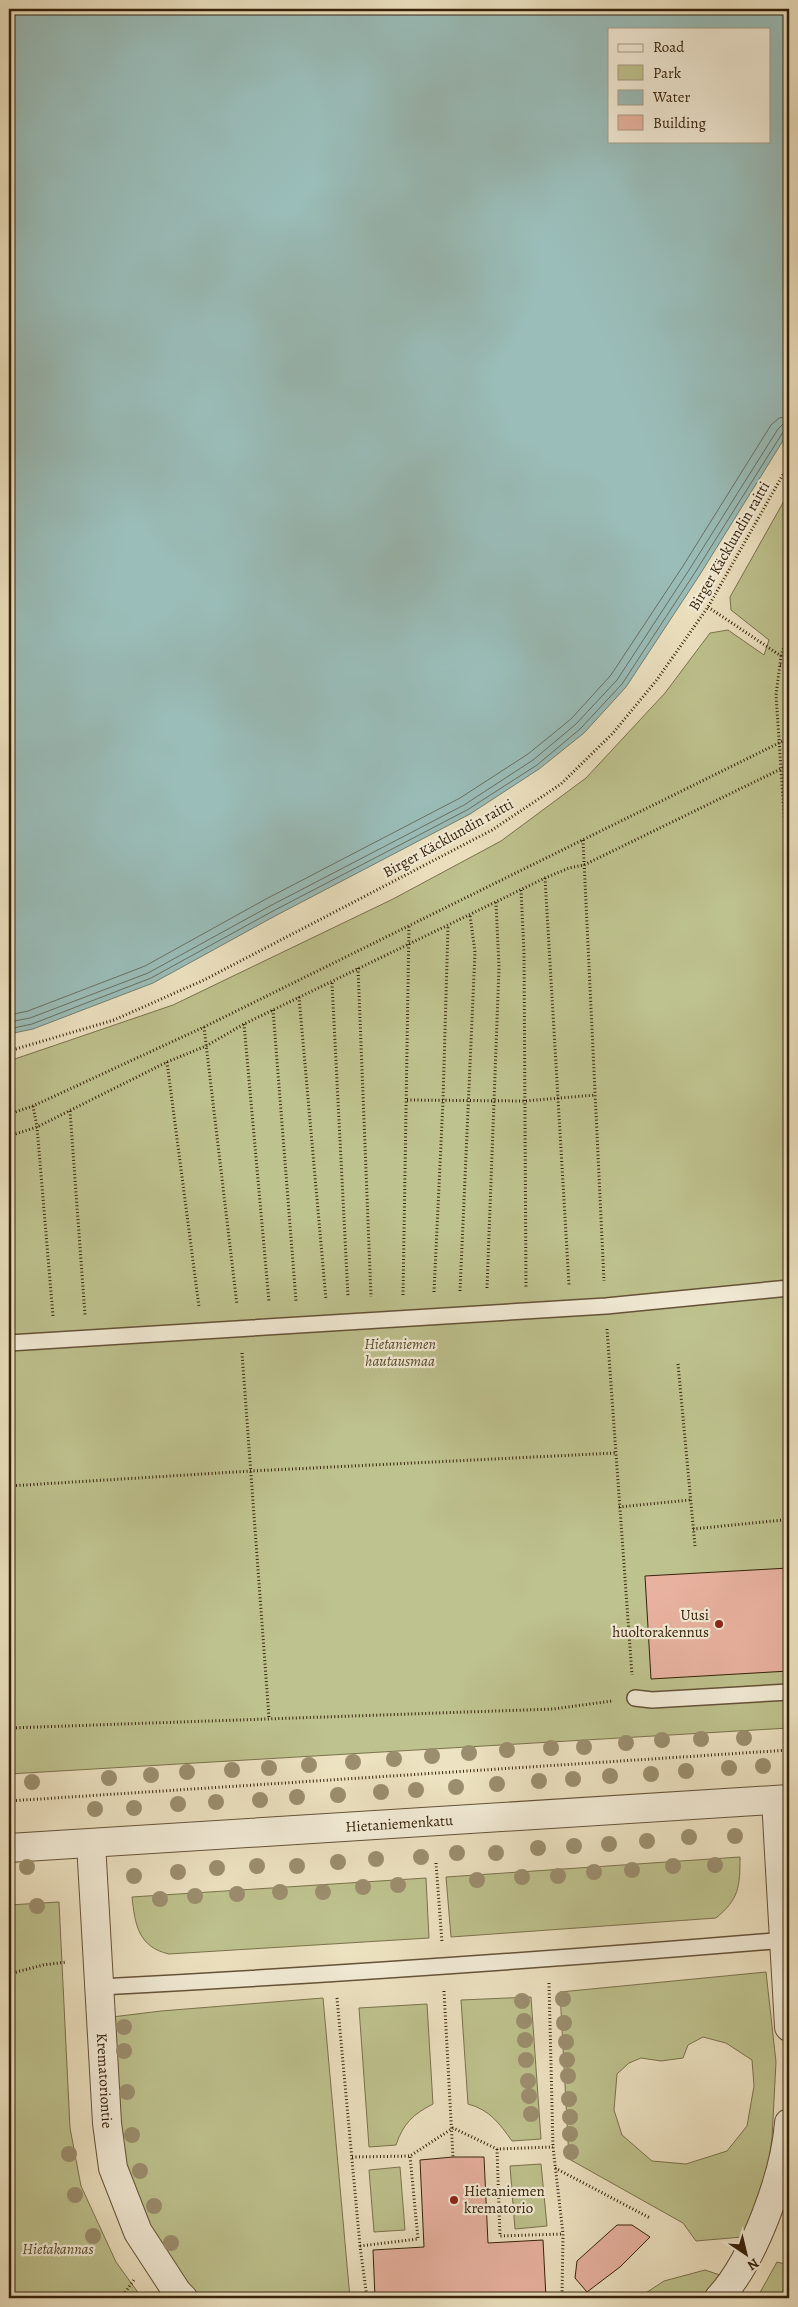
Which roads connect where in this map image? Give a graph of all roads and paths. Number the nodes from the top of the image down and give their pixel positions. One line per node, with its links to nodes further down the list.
1 (789, 464): 2 (path, Birger Käcklundin raitti)
2 (708, 607): 4 (path); 28 (path, Birger Käcklundin raitti)
3 (789, 630): 4 (path)
4 (781, 656): 5 (path)
5 (780, 665): 6 (path); 8 (path)
6 (789, 666)
7 (789, 738): 8 (path)
8 (780, 743): 10 (path); 11 (path)
9 (789, 765): 10 (path)
10 (782, 769): 12 (path); 14 (path)
11 (583, 840): 12 (path); 18 (path)
12 (584, 865): 13 (path); 30 (path)
13 (545, 878): 15 (path); 31 (path)
14 (789, 888)
15 (521, 890): 16 (path); 35 (path)
16 (496, 902): 17 (path); 36 (path)
17 (470, 915): 19 (path); 34 (path)
18 (409, 925): 20 (path); 26 (path)
19 (448, 925): 20 (path); 33 (path)
20 (410, 945): 21 (path); 32 (path)
21 (358, 968): 22 (path); 50 (path)
22 (332, 983): 23 (path); 51 (path)
23 (299, 997): 24 (path); 52 (path)
24 (273, 1010): 25 (path); 53 (path)
25 (244, 1024): 27 (path); 54 (path)
26 (204, 1028): 27 (path); 37 (path)
27 (206, 1046): 29 (path); 55 (path)
28 (9, 1051)
29 (167, 1062): 38 (path); 56 (path)
30 (595, 1095): 31 (path); 43 (path)
31 (558, 1098): 35 (path); 44 (path)
32 (407, 1100): 33 (path); 49 (path)
33 (443, 1101): 34 (path); 48 (path)
34 (470, 1101): 36 (path); 47 (path)
35 (525, 1101): 36 (path); 45 (path)
36 (494, 1102): 46 (path)
37 (33, 1106): 39 (path); 40 (path)
38 (70, 1111): 40 (path); 57 (path)
39 (9, 1114)
40 (37, 1126): 41 (path); 58 (path)
41 (9, 1136)
42 (789, 1288): 43 (lane)
43 (606, 1306): 44 (lane); 61 (path)
44 (571, 1308): 45 (lane)
45 (526, 1311): 46 (lane)
46 (486, 1314): 47 (lane)
47 (459, 1315): 48 (lane)
48 (432, 1317): 49 (lane)
49 (403, 1319): 50 (lane)
50 (372, 1321): 51 (lane)
51 (349, 1322): 52 (lane)
52 (328, 1324): 53 (lane)
53 (298, 1325): 54 (lane)
54 (271, 1327): 55 (lane)
55 (240, 1329): 56 (lane); 62 (path)
56 (202, 1331): 57 (lane)
57 (86, 1338): 58 (lane)
58 (55, 1340): 59 (lane)
59 (9, 1343)
60 (678, 1364): 64 (path)
61 (615, 1453): 62 (path); 65 (path)
62 (250, 1471): 63 (path); 71 (path)
63 (9, 1486)
64 (690, 1500): 65 (path); 67 (path)
65 (619, 1506): 70 (path)
66 (784, 1520): 67 (path)
67 (693, 1529): 68 (path)
68 (695, 1546)
69 (789, 1692): 70 (lane)
70 (634, 1698): 71 (path)
71 (269, 1718): 72 (path)
72 (9, 1728)
73 (789, 1750): 75 (path)
74 (783, 1800): 76 (street, Hietaniemenkatu); 79 (street)
75 (9, 1801)
76 (91, 1843): 77 (street, Hietaniemenkatu); 85 (street, Krematoriontie)
77 (9, 1848)
78 (436, 1863): 82 (path)
79 (785, 1940): 80 (lane); 86 (street)
80 (549, 1960): 82 (lane); 89 (path)
81 (69, 1962): 83 (path)
82 (442, 1967): 84 (lane); 88 (path)
83 (9, 1974)
84 (334, 1975): 85 (lane); 92 (path)
85 (100, 1987): 98 (street, Krematoriontie)
86 (789, 2027)
87 (789, 2123): 101 (street)
88 (453, 2128): 90 (path); 91 (path); 93 (path)
89 (553, 2147): 90 (path); 94 (path)
90 (496, 2149): 96 (path)
91 (410, 2156): 92 (path); 97 (path)
92 (352, 2157): 97 (path)
93 (454, 2157)
94 (554, 2168): 95 (path); 96 (path)
95 (650, 2218)
96 (563, 2234): 100 (path)
97 (360, 2246): 99 (path)
98 (183, 2298)
99 (367, 2298)
100 (562, 2298)
101 (719, 2298)

